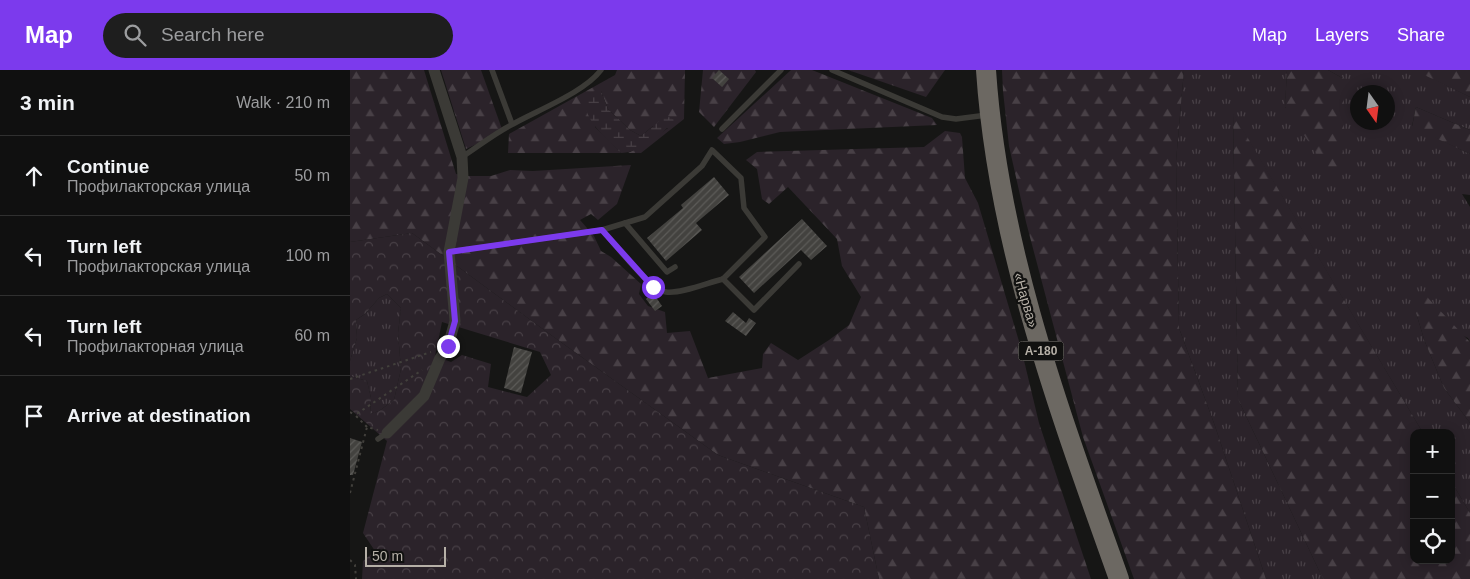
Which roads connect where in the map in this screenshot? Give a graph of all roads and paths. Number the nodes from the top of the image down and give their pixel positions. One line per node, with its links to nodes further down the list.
1 (434, 70): 10 (street)
2 (492, 70): 8 (lane)
3 (601, 70): 8 (lane)
4 (781, 70): 9 (lane)
5 (832, 70): 7 (lane)
6 (986, 70): 7 (highway, «Нарва» / А-180)
7 (989, 115): 27 (highway, «Нарва» / А-180)
8 (512, 124): 10 (lane)
9 (722, 129)
10 (462, 158): 13 (street)
11 (625, 223): 12 (lane); 15 (lane); 16 (lane)
12 (602, 230): 13 (lane); 16 (lane)
13 (449, 252): 17 (street)
14 (799, 264): 16 (lane)
15 (675, 267)
16 (723, 279)
17 (448, 346): 18 (street); 19 (path)
18 (440, 358): 21 (path); 23 (street)
19 (350, 379)
20 (350, 412): 21 (path)
21 (355, 414): 22 (path)
22 (367, 427): 23 (path); 24 (path)
23 (382, 436)
24 (350, 494)
25 (350, 560): 26 (path)
26 (356, 579)
27 (1119, 579)

